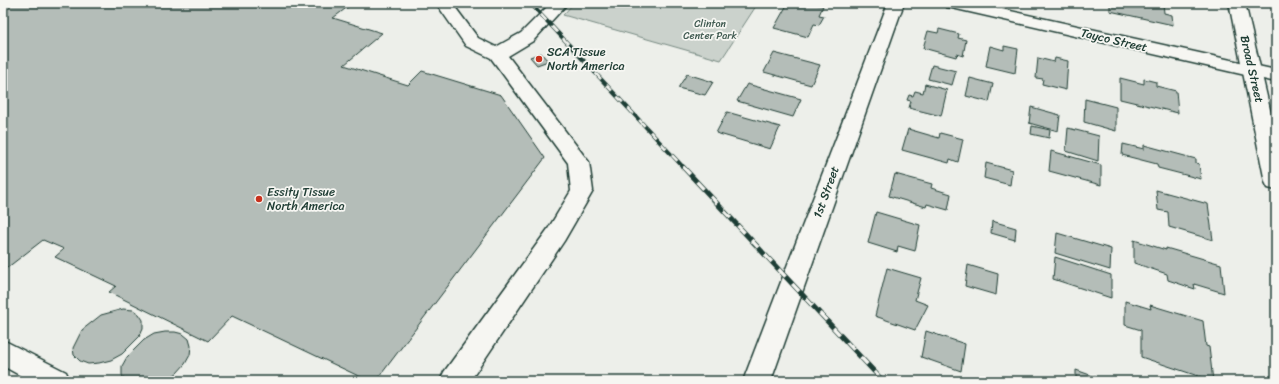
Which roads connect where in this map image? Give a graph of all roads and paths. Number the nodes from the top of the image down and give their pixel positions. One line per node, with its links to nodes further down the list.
1 (444, 3): 6 (street)
2 (560, 3): 6 (street)
3 (896, 3): 13 (street, 1st Street)
4 (952, 3): 7 (street, Tayco Street)
5 (1237, 3): 7 (street, Broad Street)
6 (497, 54): 12 (street)
7 (1252, 71): 8 (street, Tayco Street); 9 (street, Broad Street)
8 (1276, 76)
9 (1276, 182)
10 (3, 352): 11 (street)
11 (56, 381)
12 (454, 381)
13 (757, 381)

